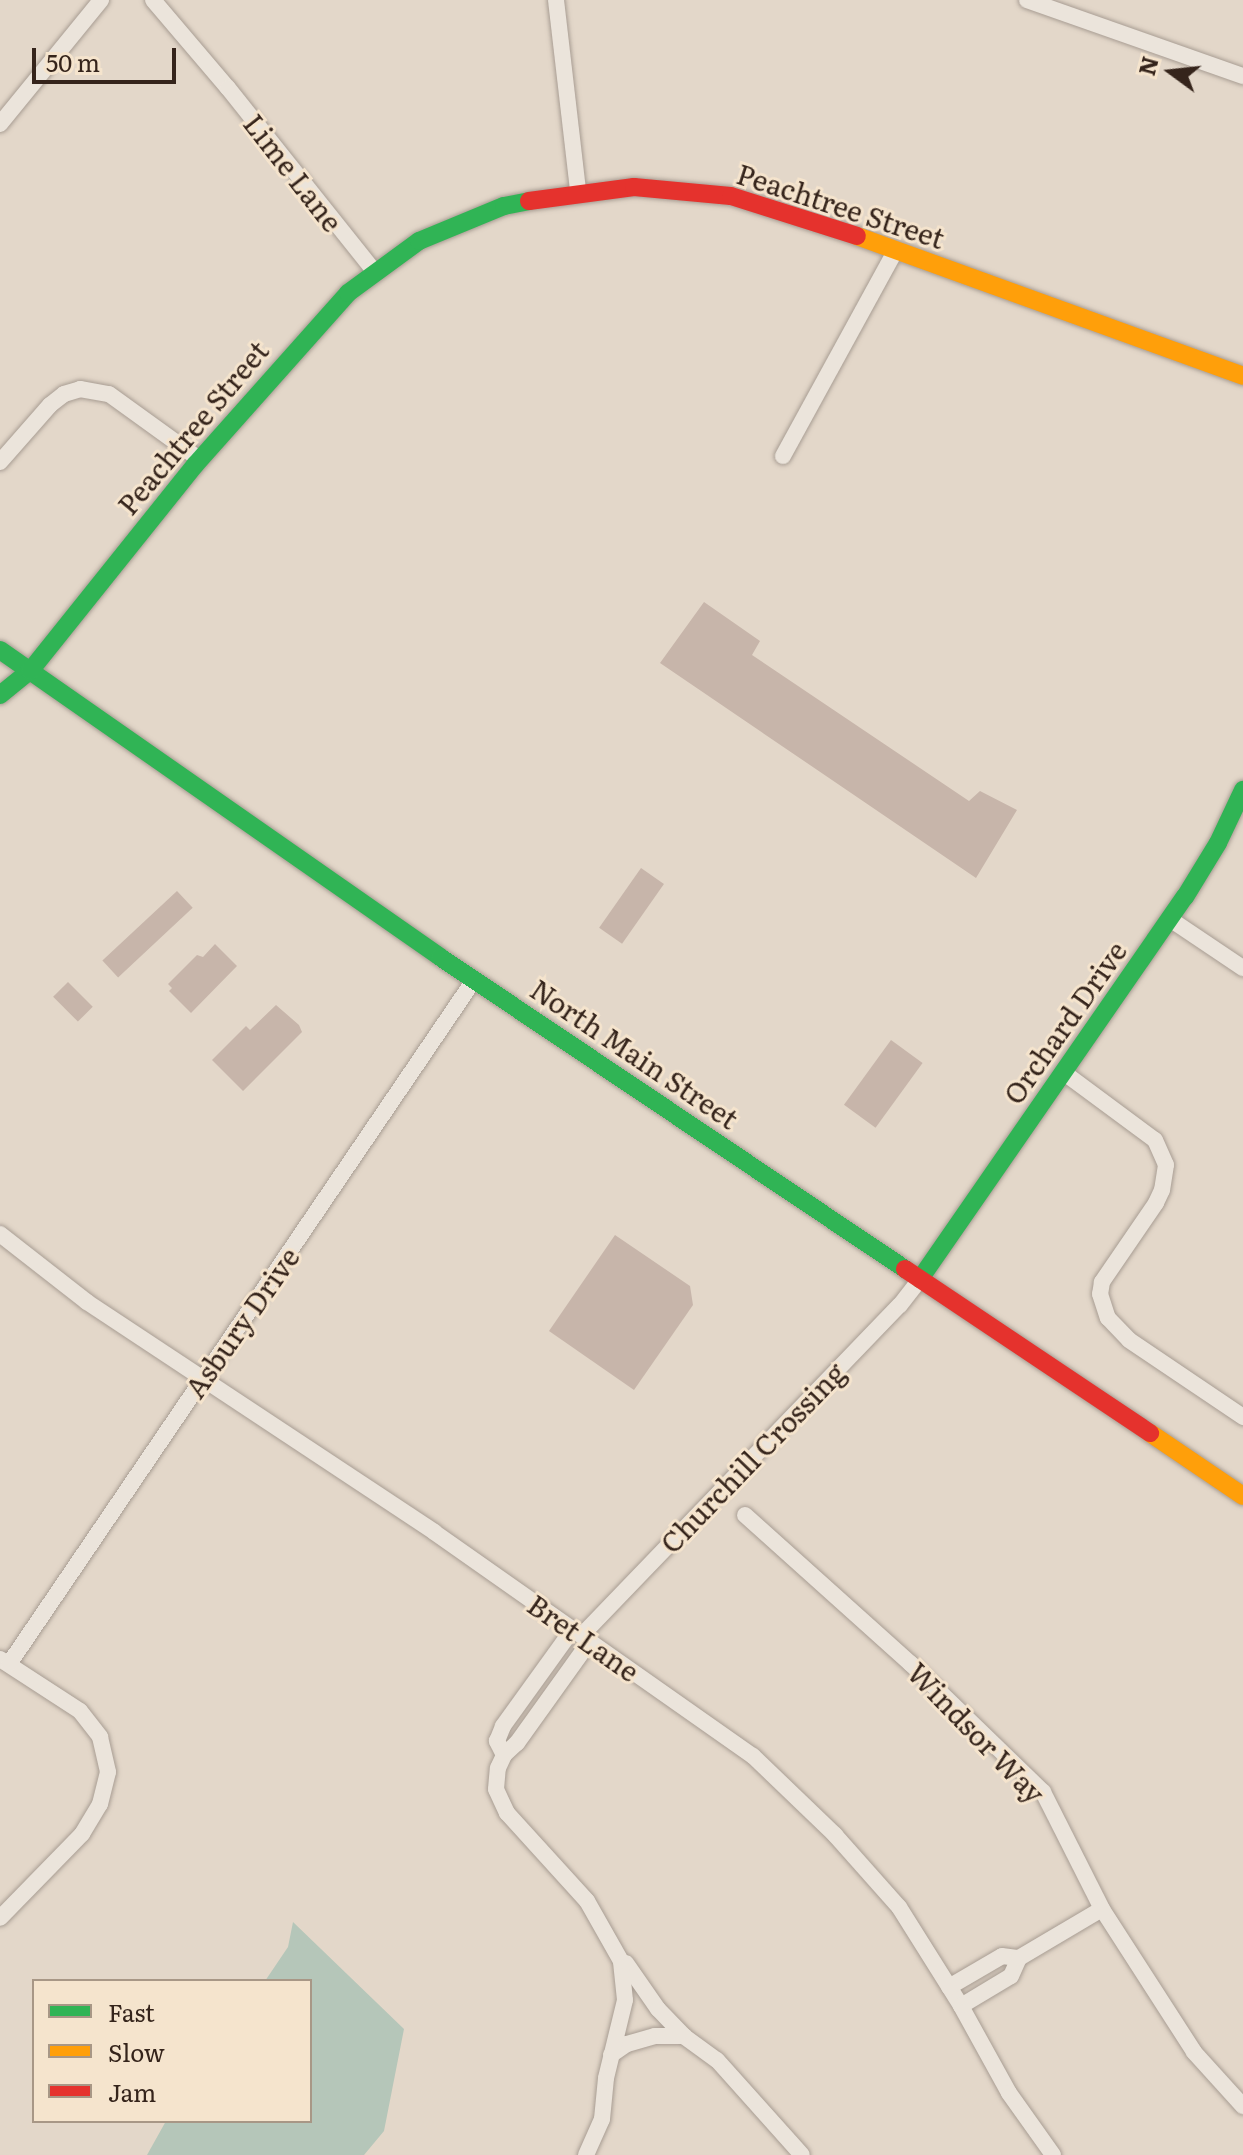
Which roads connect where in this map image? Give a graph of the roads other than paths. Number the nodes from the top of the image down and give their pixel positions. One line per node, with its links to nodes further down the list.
1 (101, 0): 6 (street)
2 (153, 0): 9 (street, Lime Lane)
3 (556, 0): 7 (street)
4 (1027, 0): 5 (street)
5 (1243, 76)
6 (0, 124)
7 (578, 191): 8 (street, Peachtree Street); 9 (street, Peachtree Street)
8 (896, 250): 10 (street, Peachtree Street); 11 (street)
9 (374, 271): 12 (street, Peachtree Street)
10 (1243, 376)
11 (783, 456)
12 (199, 459): 13 (street); 15 (street, Peachtree Street)
13 (0, 462)
14 (0, 650): 15 (street, North Main Street)
15 (30, 671): 16 (street, Peachtree Street); 20 (street, North Main Street)
16 (0, 695)
17 (1243, 790): 18 (street, Orchard Drive)
18 (1170, 919): 19 (street); 21 (street, Orchard Drive)
19 (1243, 968)
20 (474, 980): 23 (street, North Main Street); 24 (street, Asbury Drive)
21 (1063, 1072): 23 (street, Orchard Drive); 25 (street)
22 (0, 1234): 24 (street, Bret Lane)
23 (920, 1279): 26 (street, North Main Street); 28 (street, Churchill Crossing)
24 (202, 1378): 28 (street, Bret Lane); 29 (street, Asbury Drive)
25 (1243, 1417)
26 (1243, 1496)
27 (745, 1515): 30 (street, Windsor Way)
28 (582, 1635): 32 (street, Churchill Crossing); 34 (street, Bret Lane)
29 (4, 1661): 31 (street)
30 (1102, 1909): 33 (street); 38 (street, Windsor Way)
31 (0, 1918)
32 (613, 1942): 36 (street, Churchill Crossing); 37 (street)
33 (1019, 1958): 34 (street); 35 (street)
34 (949, 1987): 35 (street, Bret Lane)
35 (961, 2006): 41 (street, Bret Lane)
36 (685, 2037): 37 (street); 40 (street, Churchill Crossing)
37 (611, 2055): 39 (street)
38 (1243, 2106)
39 (586, 2155)
40 (802, 2155)
41 (1053, 2155)

